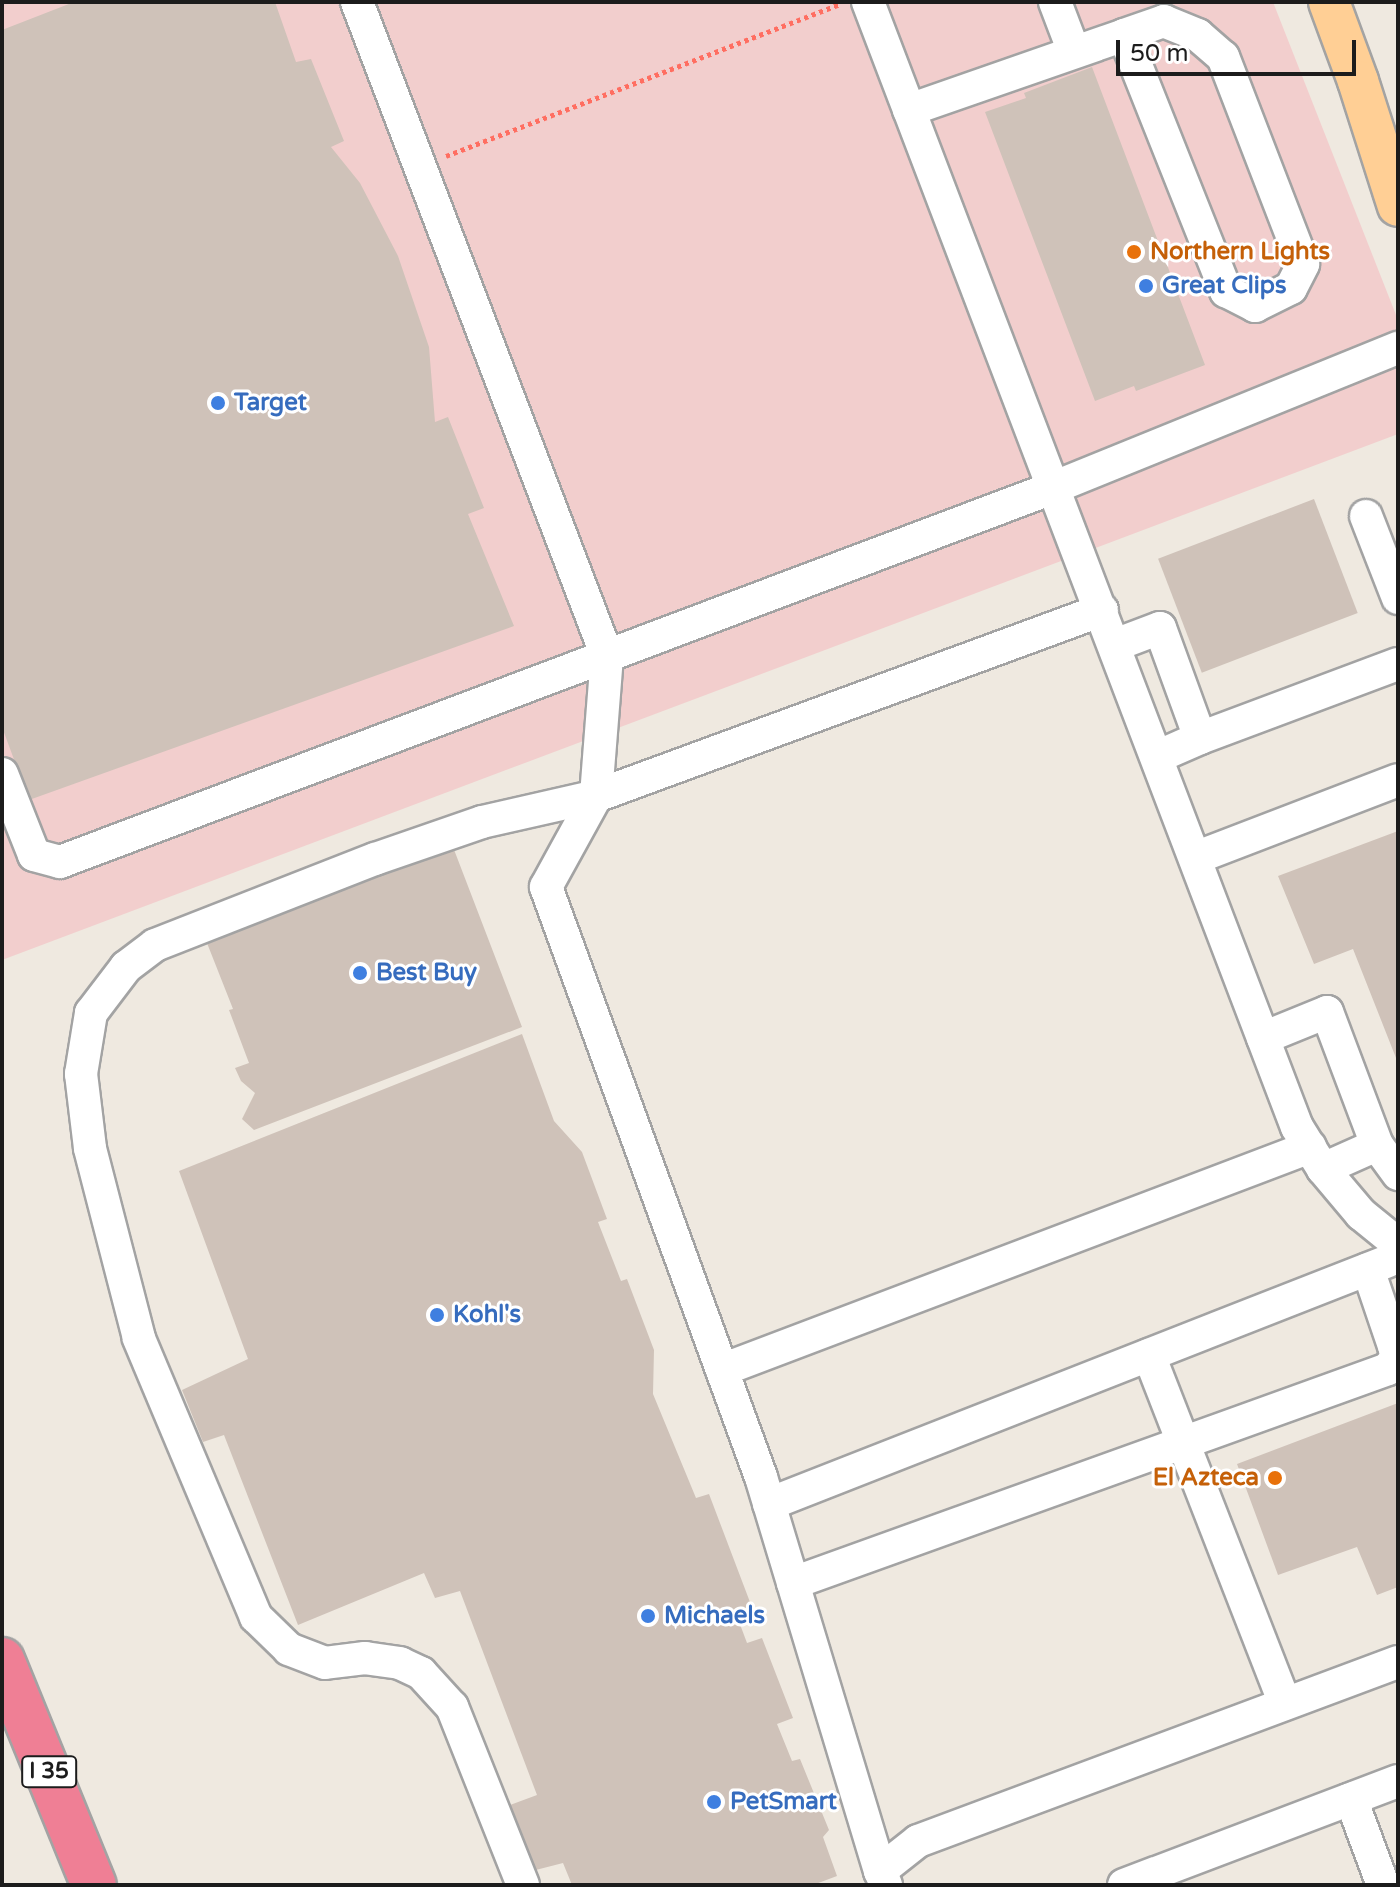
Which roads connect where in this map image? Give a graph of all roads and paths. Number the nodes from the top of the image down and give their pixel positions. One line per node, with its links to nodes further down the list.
1 (357, 2): 20 (lane)
2 (845, 2): 11 (path)
3 (868, 2): 10 (lane)
4 (1055, 2): 8 (lane)
5 (1329, 2): 9 (main road)
6 (1170, 12): 7 (lane); 7 (lane)
7 (1124, 35): 8 (lane)
8 (1074, 52): 10 (lane)
9 (1358, 81): 12 (main road); 13 (main road)
10 (909, 110): 15 (lane)
11 (435, 160)
12 (1398, 163)
13 (1398, 206)
14 (1398, 348): 15 (lane)
15 (1055, 487): 18 (lane); 20 (lane)
16 (1366, 516): 17 (lane)
17 (1398, 598)
18 (1102, 610): 19 (lane); 26 (lane)
19 (1115, 645): 22 (lane); 23 (lane)
20 (607, 656): 24 (lane); 26 (lane)
21 (1398, 664): 22 (lane)
22 (1200, 738): 23 (lane)
23 (1157, 757): 27 (lane)
24 (2, 774)
25 (1398, 780): 27 (lane)
26 (596, 796): 36 (lane); 48 (lane)
27 (1195, 858): 28 (lane)
28 (1263, 1038): 29 (lane); 30 (lane)
29 (1377, 1145): 30 (lane); 31 (lane)
30 (1316, 1158): 32 (lane); 36 (lane)
31 (1397, 1173)
32 (1398, 1244)
33 (1398, 1257): 34 (lane)
34 (1368, 1269): 35 (lane); 37 (lane)
35 (1149, 1355): 37 (lane); 38 (lane)
36 (722, 1370): 38 (lane)
37 (1183, 1442): 39 (lane); 42 (lane)
38 (769, 1504): 39 (lane)
39 (793, 1583): 45 (lane)
40 (2, 1660): 47 (highway, I 35)
41 (1398, 1662): 42 (lane)
42 (1285, 1703): 45 (lane)
43 (1398, 1781): 44 (lane)
44 (1351, 1799): 46 (lane); 49 (lane)
45 (883, 1878)
46 (1379, 1884)
47 (94, 1885)
48 (523, 1885)
49 (1124, 1885)

